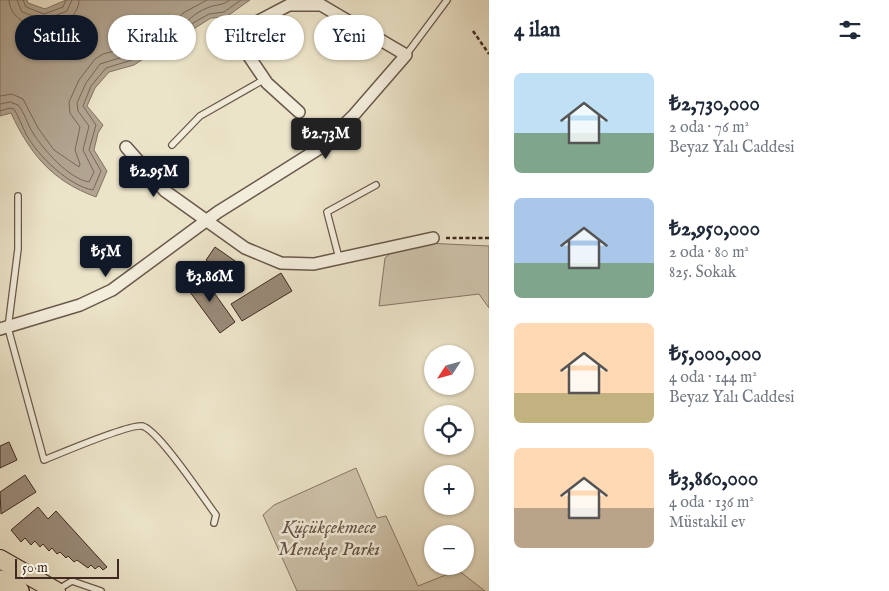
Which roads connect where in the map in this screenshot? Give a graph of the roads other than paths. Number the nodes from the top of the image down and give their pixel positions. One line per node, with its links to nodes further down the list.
1 (447, 0): 2 (lane)
2 (406, 55): 3 (street); 9 (street)
3 (265, 79): 4 (street); 5 (lane)
4 (299, 112)
5 (172, 145)
6 (126, 147): 9 (street)
7 (376, 185): 11 (lane)
8 (18, 196): 12 (lane)
9 (207, 222): 11 (street); 12 (street)
10 (433, 238): 11 (street)
11 (339, 258)
12 (4, 329): 13 (lane)
13 (214, 523)
14 (0, 559): 17 (main road)
15 (0, 581): 16 (highway)
16 (18, 591)
17 (56, 591): 18 (lane)
18 (101, 591)

